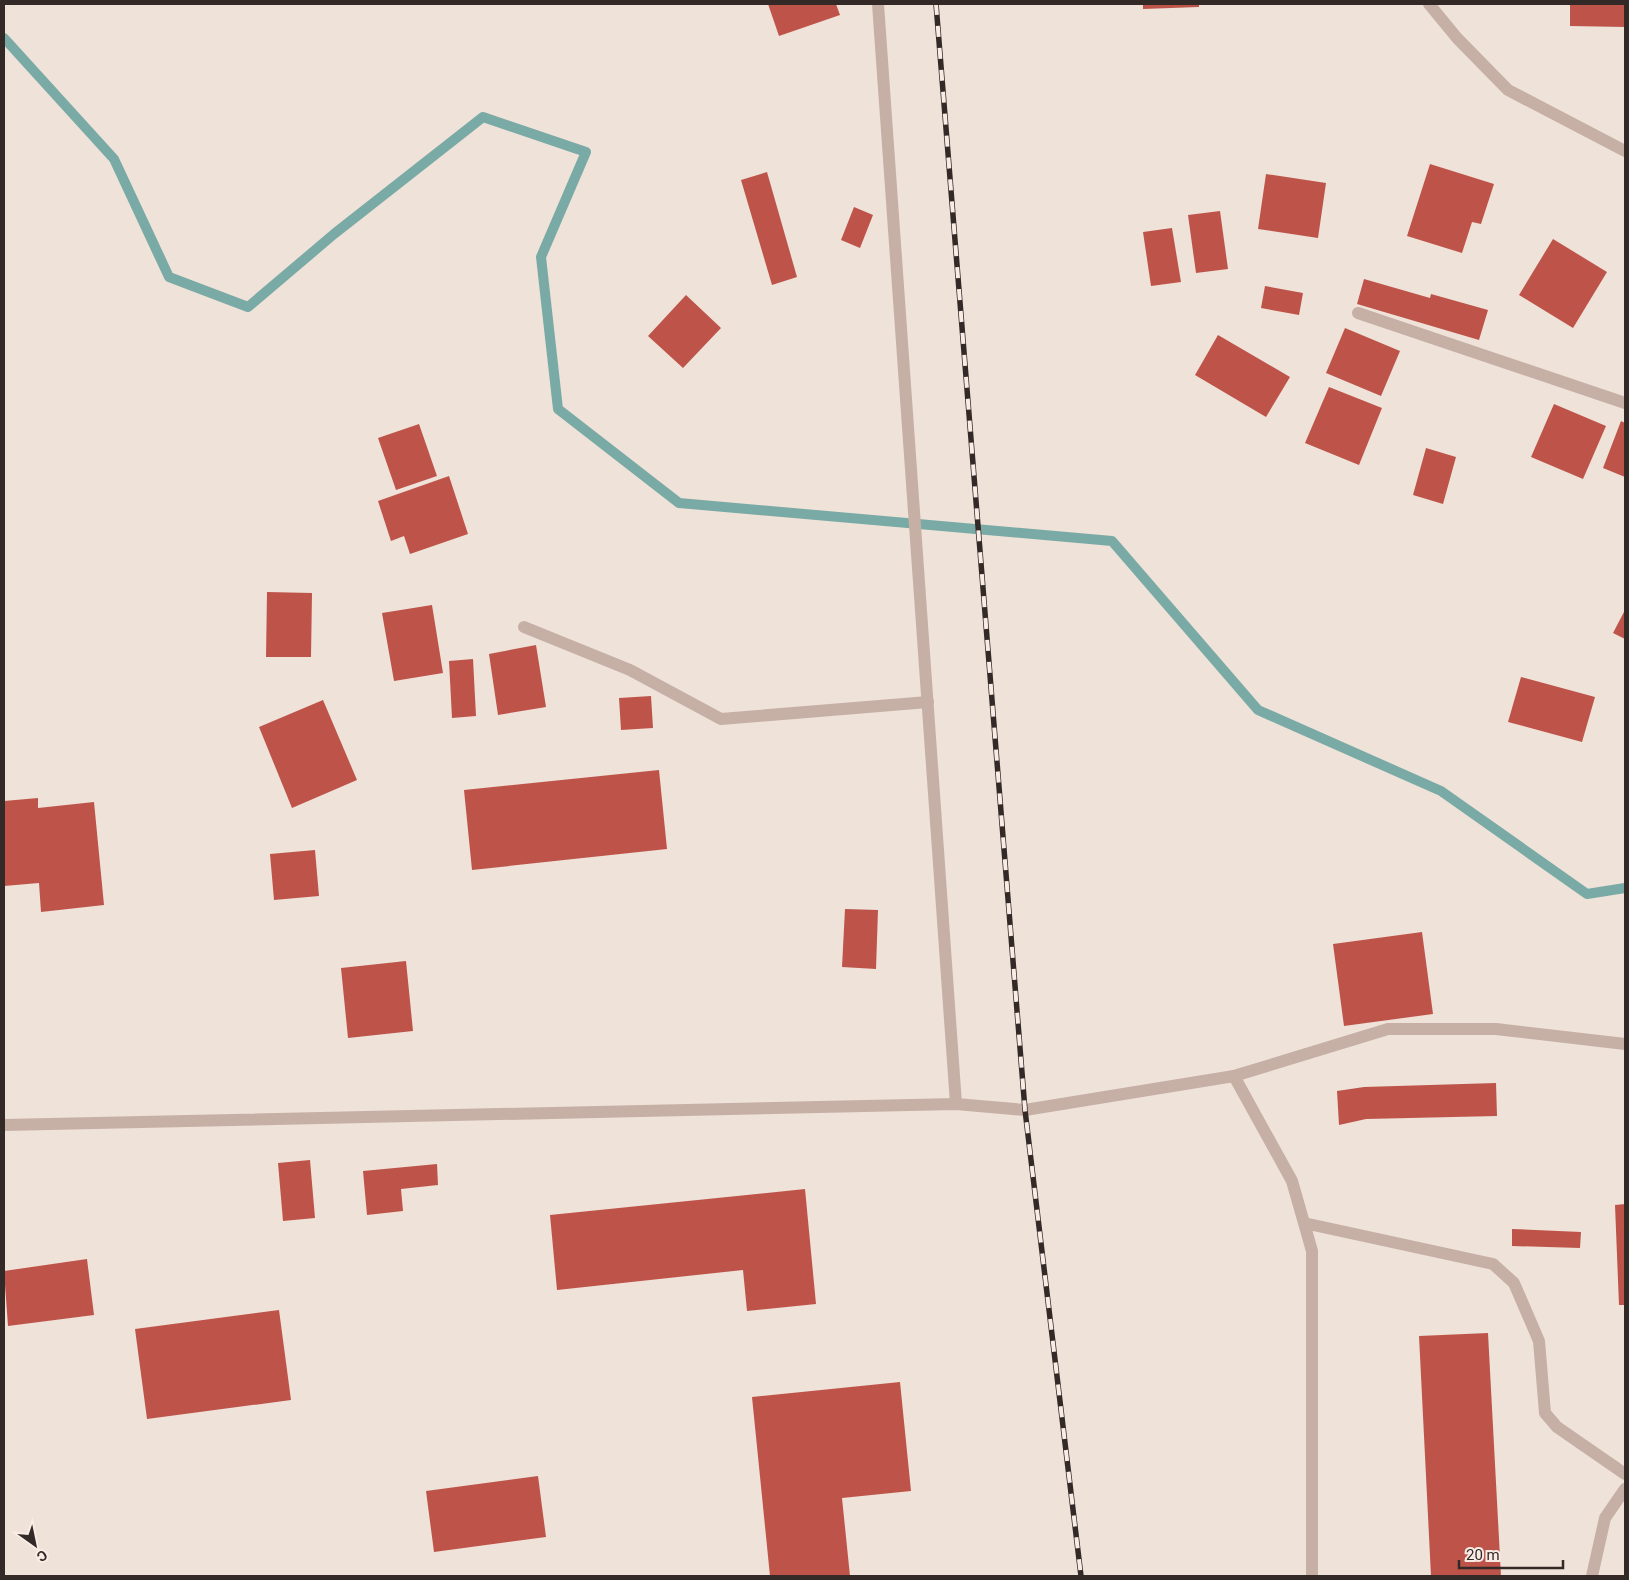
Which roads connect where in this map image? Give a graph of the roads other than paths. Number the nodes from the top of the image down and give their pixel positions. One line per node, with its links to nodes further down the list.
1 (878, 4): 7 (street)
2 (1429, 4): 3 (street)
3 (1625, 151)
4 (1358, 313): 5 (street)
5 (1625, 404)
6 (524, 627): 7 (street)
7 (928, 702): 10 (street)
8 (1625, 1044): 9 (street)
9 (1234, 1076): 10 (street); 12 (street)
10 (956, 1104): 11 (street)
11 (4, 1125)
12 (1304, 1223): 13 (street); 15 (street)
13 (1625, 1474)
14 (1625, 1489): 16 (street)
15 (1312, 1576)
16 (1592, 1576)

